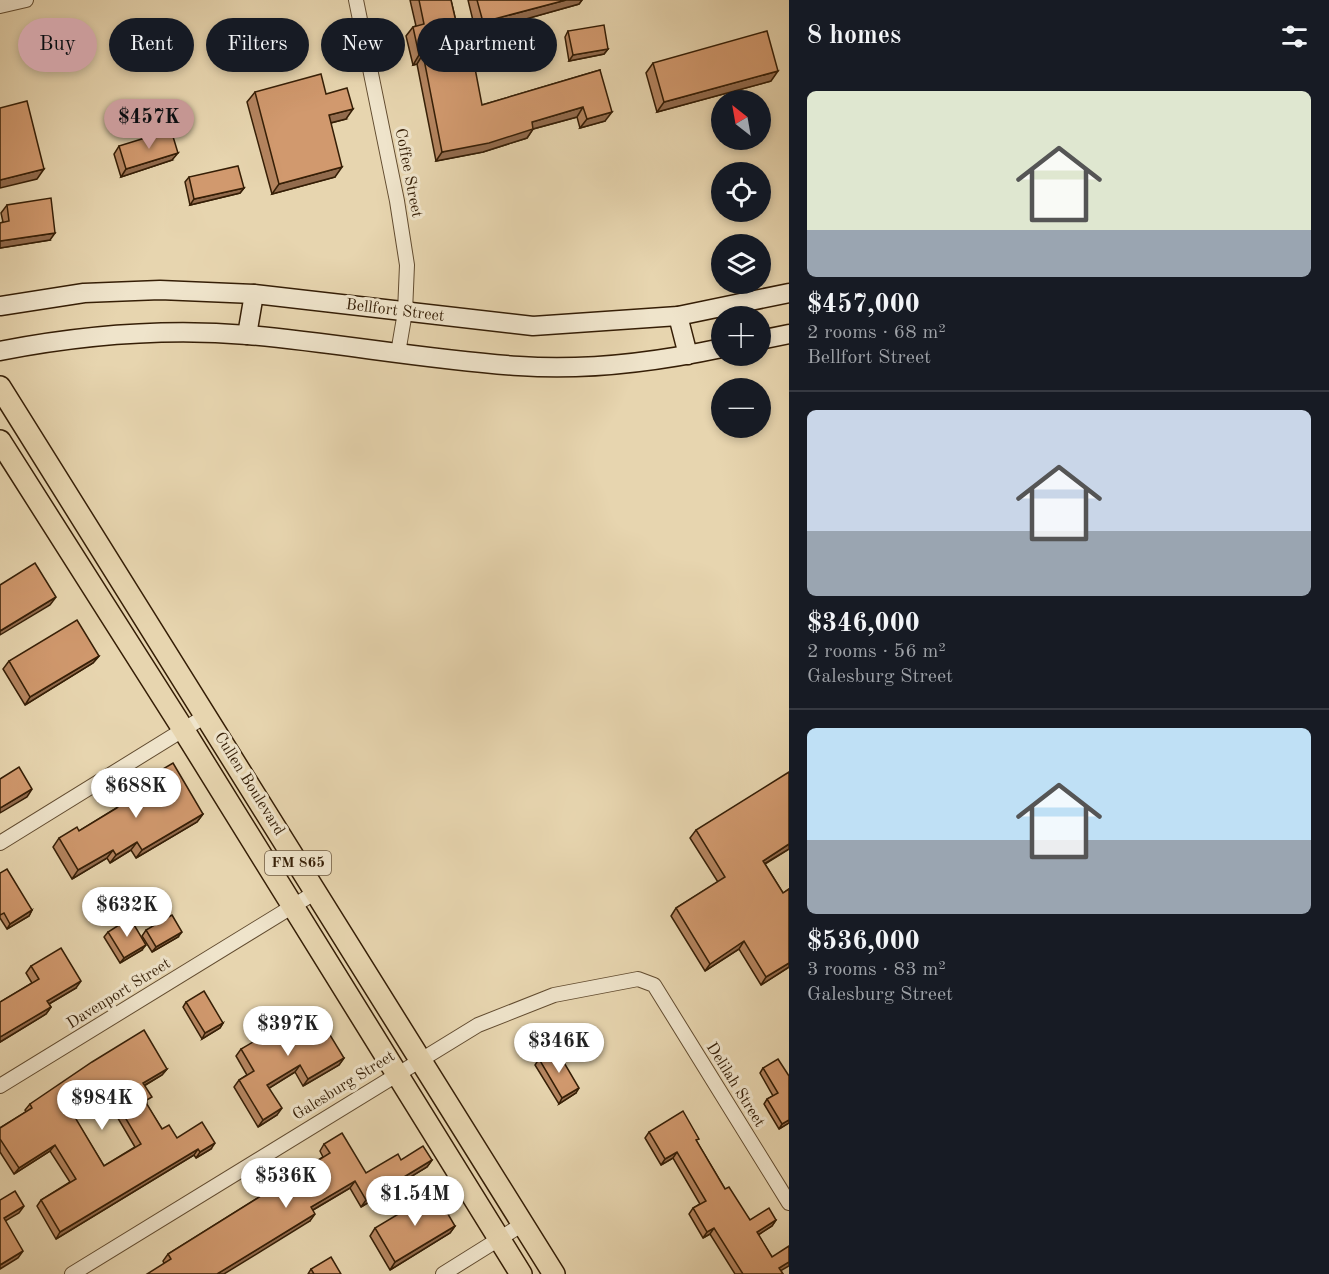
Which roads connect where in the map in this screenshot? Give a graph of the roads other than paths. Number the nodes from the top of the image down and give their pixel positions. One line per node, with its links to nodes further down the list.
1 (26, 0): 3 (street)
2 (356, 0): 7 (street, Coffee Street)
3 (0, 6)
4 (789, 293): 8 (main road, Bellfort Street)
5 (254, 294): 6 (main road, Bellfort Street); 7 (main road, Bellfort Street); 10 (main road)
6 (0, 306)
7 (405, 312): 8 (main road, Bellfort Street); 14 (street, Coffee Street)
8 (678, 316): 15 (main road)
9 (789, 334): 11 (main road)
10 (248, 335): 13 (main road); 14 (main road)
11 (771, 338)
12 (711, 350): 15 (main road)
13 (0, 351)
14 (398, 353): 15 (main road)
15 (688, 355)
16 (0, 387): 18 (main road, Cullen Boulevard / FM 865)
17 (0, 441): 19 (main road, Cullen Boulevard / FM 865)
18 (207, 715): 19 (street); 21 (main road, Cullen Boulevard / FM 865)
19 (183, 729): 20 (street); 22 (main road, Cullen Boulevard / FM 865)
20 (0, 843)
21 (316, 892): 22 (street, Davenport Street); 24 (main road, Cullen Boulevard / FM 865)
22 (293, 906): 25 (main road, Cullen Boulevard / FM 865); 26 (street, Davenport Street)
23 (654, 985): 24 (street, Galesburg Street); 27 (street, Delilah Street)
24 (419, 1059): 25 (street, Galesburg Street); 29 (main road, Cullen Boulevard / FM 865)
25 (397, 1073): 30 (main road, Cullen Boulevard / FM 865); 31 (street, Galesburg Street)
26 (0, 1086)
27 (784, 1182): 28 (street, Delilah Street)
28 (789, 1203)
29 (523, 1224): 30 (street); 34 (main road, Cullen Boulevard / FM 865)
30 (499, 1239): 32 (street); 33 (main road, Cullen Boulevard / FM 865)
31 (72, 1274)
32 (443, 1274)
33 (521, 1274)
34 (554, 1274)

